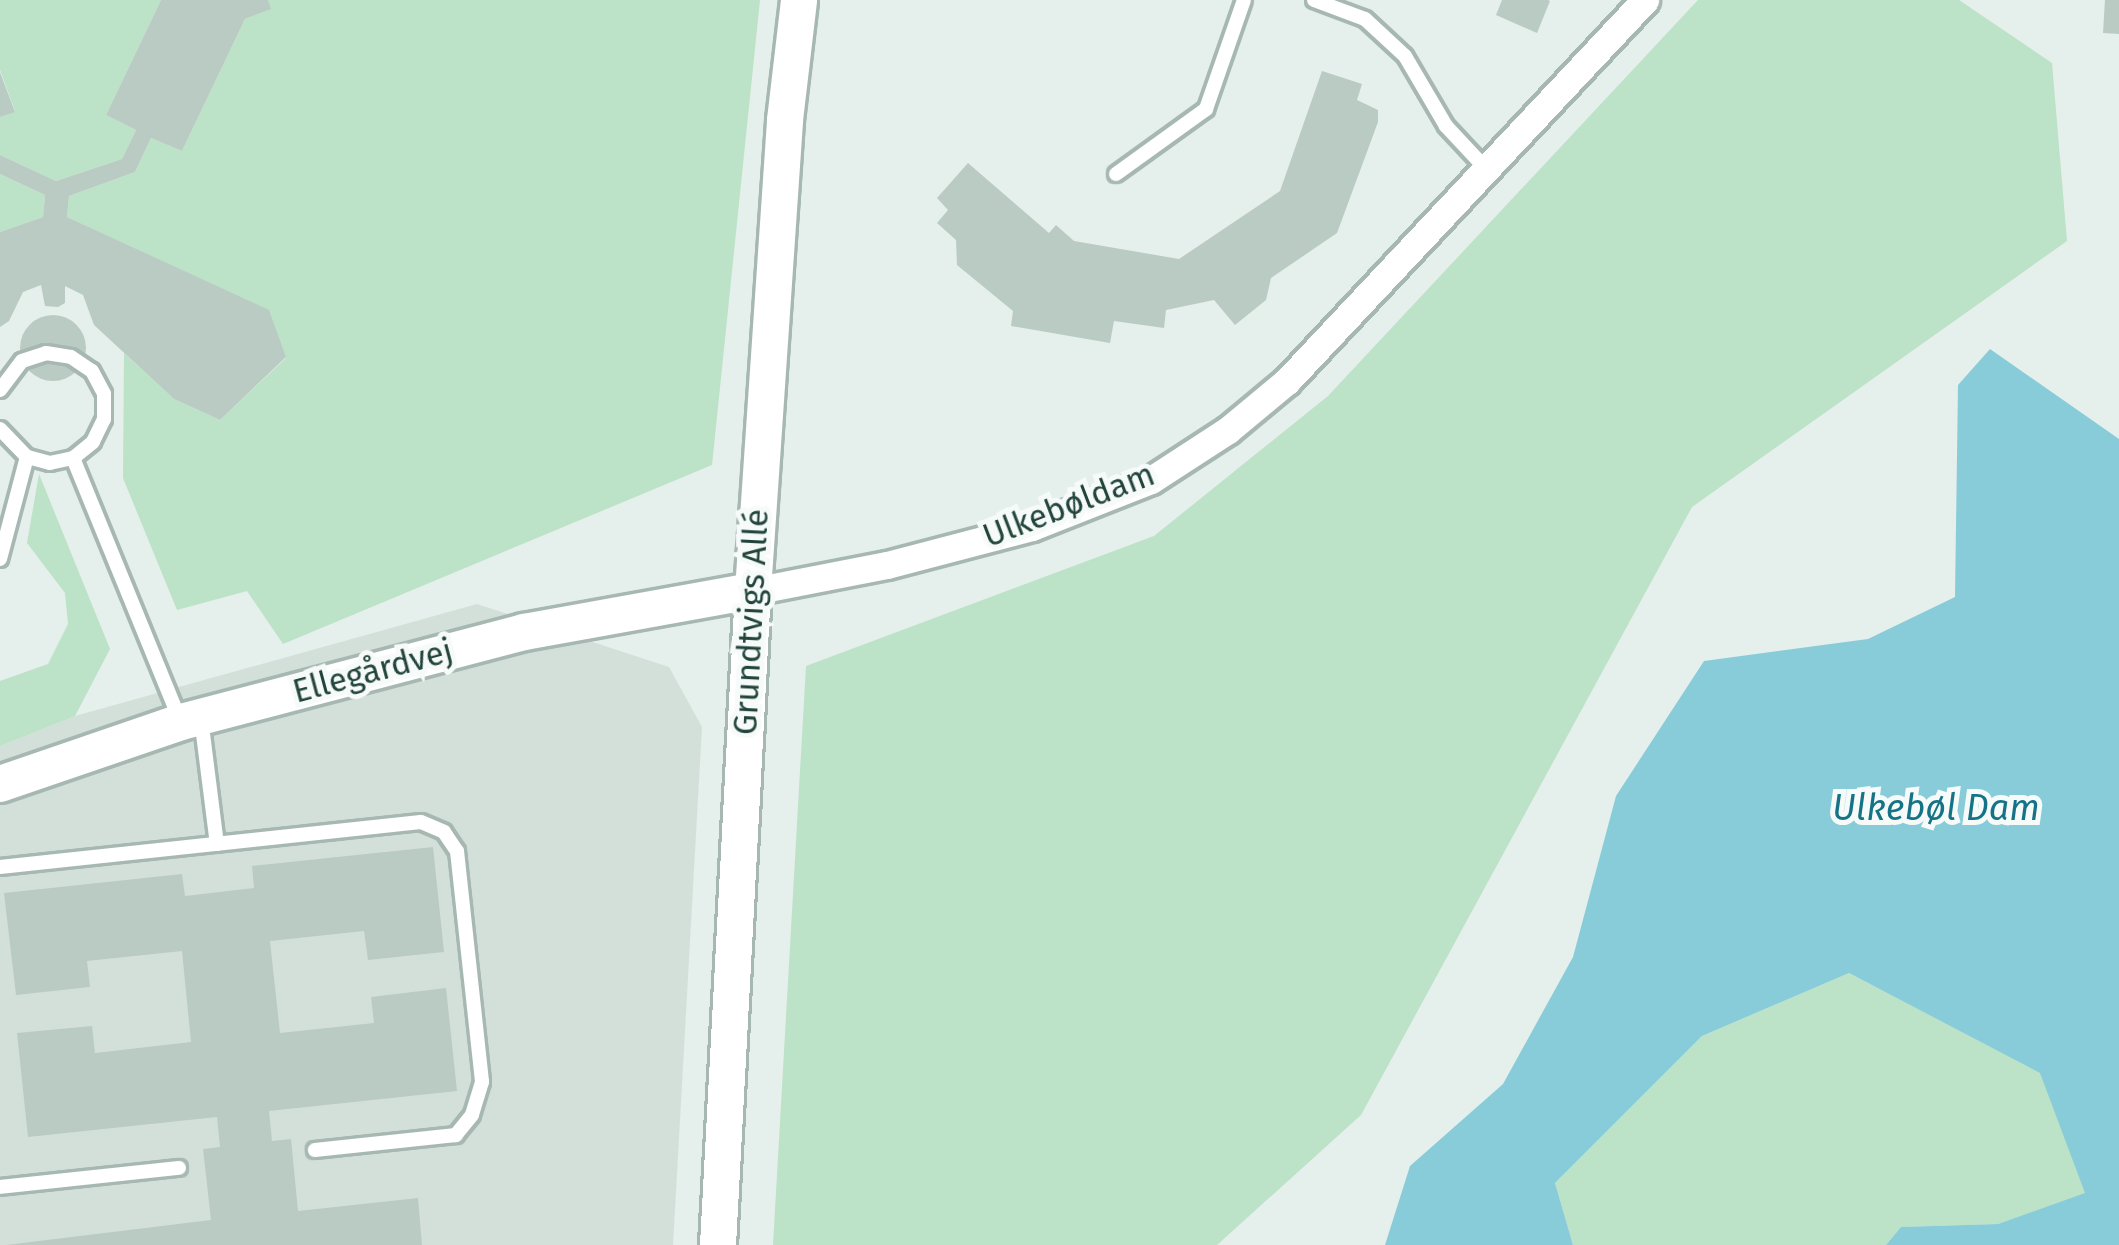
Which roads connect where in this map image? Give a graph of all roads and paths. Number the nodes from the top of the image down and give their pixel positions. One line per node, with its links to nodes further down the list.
1 (799, 0): 12 (street, Grundtvigs Allé)
2 (1244, 0): 6 (lane)
3 (1314, 0): 5 (lane)
4 (1645, 0): 5 (street, Ulkebøldam)
5 (1489, 172): 12 (street, Ulkebøldam)
6 (1116, 174)
7 (0, 390): 10 (lane)
8 (0, 429): 9 (lane)
9 (27, 457): 10 (lane); 11 (lane)
10 (73, 458): 13 (lane)
11 (0, 560)
12 (753, 590): 13 (street, Ellegårdvej); 20 (street, Grundtvigs Allé)
13 (191, 720): 14 (street, Ellegårdvej); 15 (lane)
14 (0, 784)
15 (217, 844): 16 (lane); 17 (lane)
16 (0, 867)
17 (315, 1150)
18 (179, 1168): 19 (lane)
19 (0, 1187)
20 (718, 1245)

